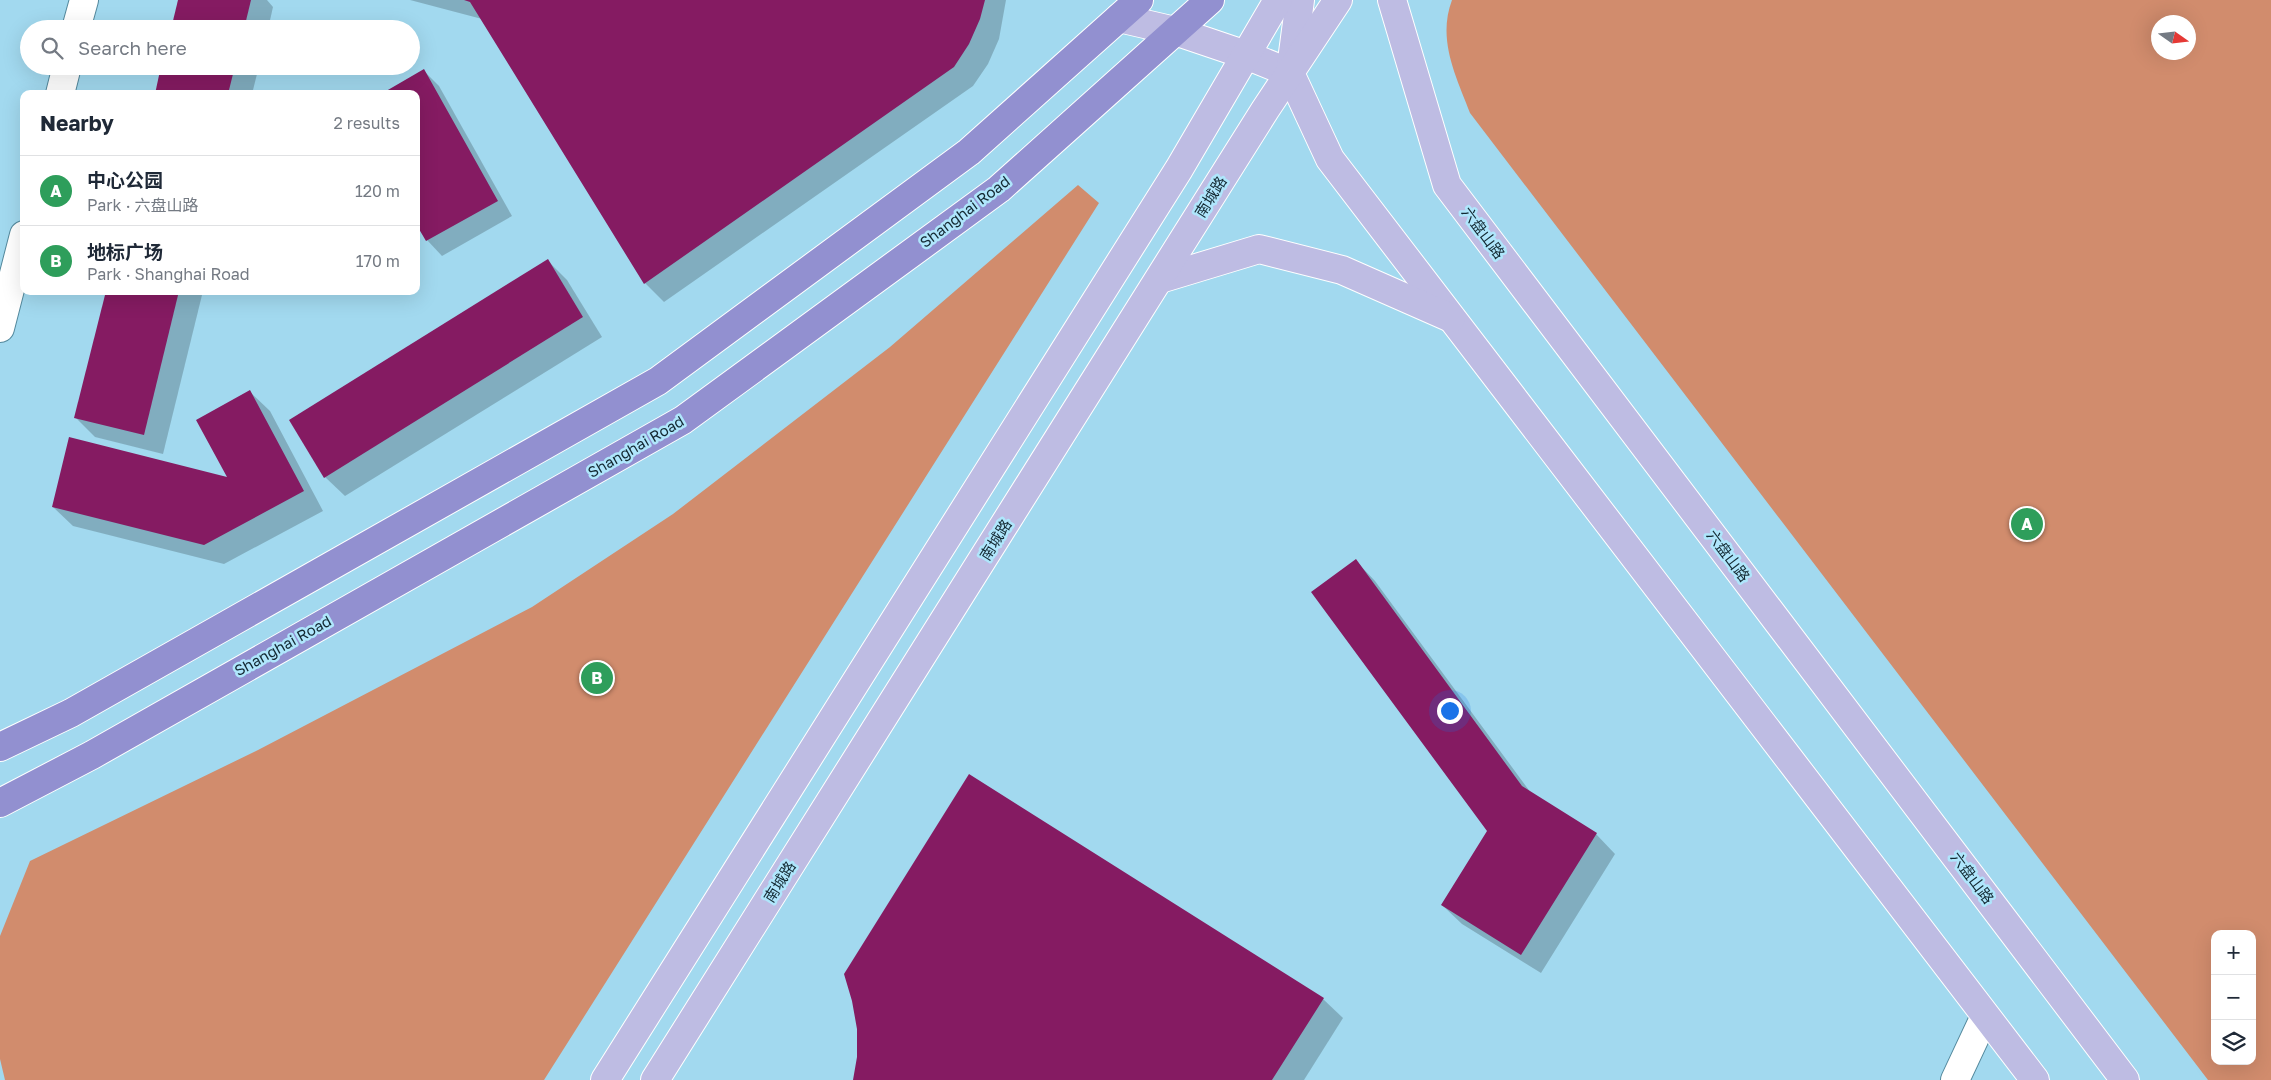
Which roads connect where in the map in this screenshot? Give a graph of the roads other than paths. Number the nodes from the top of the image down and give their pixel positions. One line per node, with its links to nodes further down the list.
1 (84, 0): 9 (street)
2 (1139, 0): 8 (highway)
3 (1210, 0): 10 (highway, Shanghai Road)
4 (1278, 0): 11 (main road)
5 (1300, 0): 12 (main road)
6 (1338, 0): 12 (main road, 南城路)
7 (1392, 0): 26 (main road, 六盘山路)
8 (1119, 18): 10 (main road); 19 (highway)
9 (78, 20)
10 (1175, 31): 11 (main road); 20 (highway, Shanghai Road)
11 (1246, 55): 12 (main road); 22 (main road)
12 (1290, 73): 16 (main road, 南城路); 17 (main road)
13 (65, 75): 14 (street)
14 (61, 90)
15 (20, 250): 18 (street)
16 (1160, 279): 17 (main road); 23 (main road, 南城路)
17 (1453, 320): 21 (main road)
18 (0, 328)
19 (0, 747)
20 (0, 803)
21 (1985, 1016): 24 (street); 25 (main road)
22 (605, 1080)
23 (655, 1080)
24 (1954, 1080)
25 (2035, 1080)
26 (2125, 1080)

